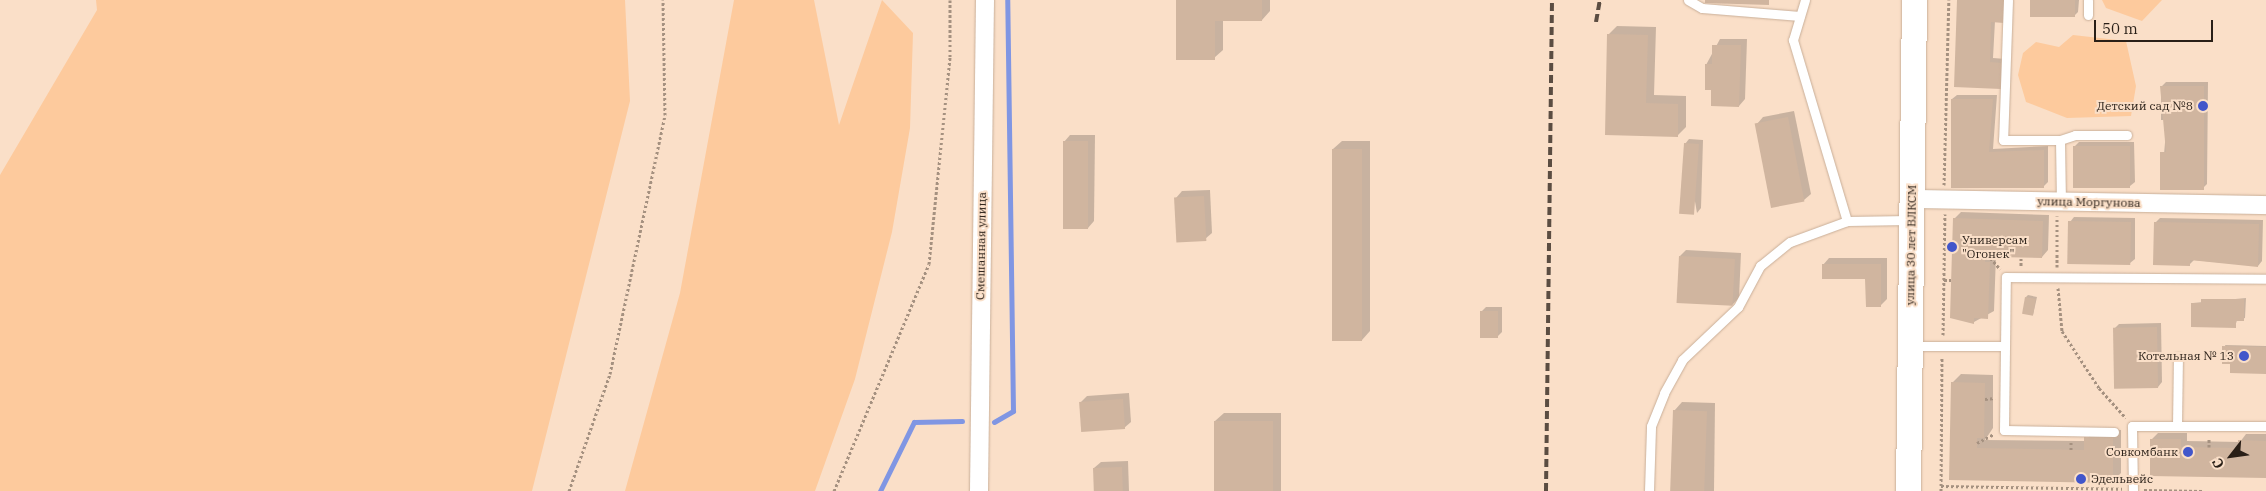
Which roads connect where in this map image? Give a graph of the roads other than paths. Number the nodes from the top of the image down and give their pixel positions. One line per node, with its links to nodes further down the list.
1 (985, 0): 23 (street, Смешанная улица)
2 (1688, 0): 8 (lane)
3 (1806, 0): 8 (lane)
4 (1914, 0): 13 (main road, улица 30 лет ВЛКСМ)
5 (2008, 0): 10 (lane)
6 (2088, 0): 7 (lane)
7 (2088, 15)
8 (1800, 16): 14 (lane)
9 (2126, 135): 10 (lane)
10 (2060, 140): 12 (lane)
11 (2266, 205): 12 (street, улица Моргунова)
12 (2059, 208): 13 (street, улица Моргунова)
13 (1911, 210): 14 (lane); 16 (main road, улица 30 лет ВЛКСМ)
14 (1846, 221): 24 (lane)
15 (2266, 280): 17 (lane)
16 (1909, 346): 17 (lane); 25 (main road, улица 30 лет ВЛКСМ)
17 (2005, 346): 21 (lane)
18 (2178, 357): 19 (lane)
19 (2177, 426): 20 (lane); 22 (lane)
20 (2266, 426)
21 (2114, 432)
22 (2132, 490)
23 (979, 491)
24 (1649, 491)
25 (1908, 491)

